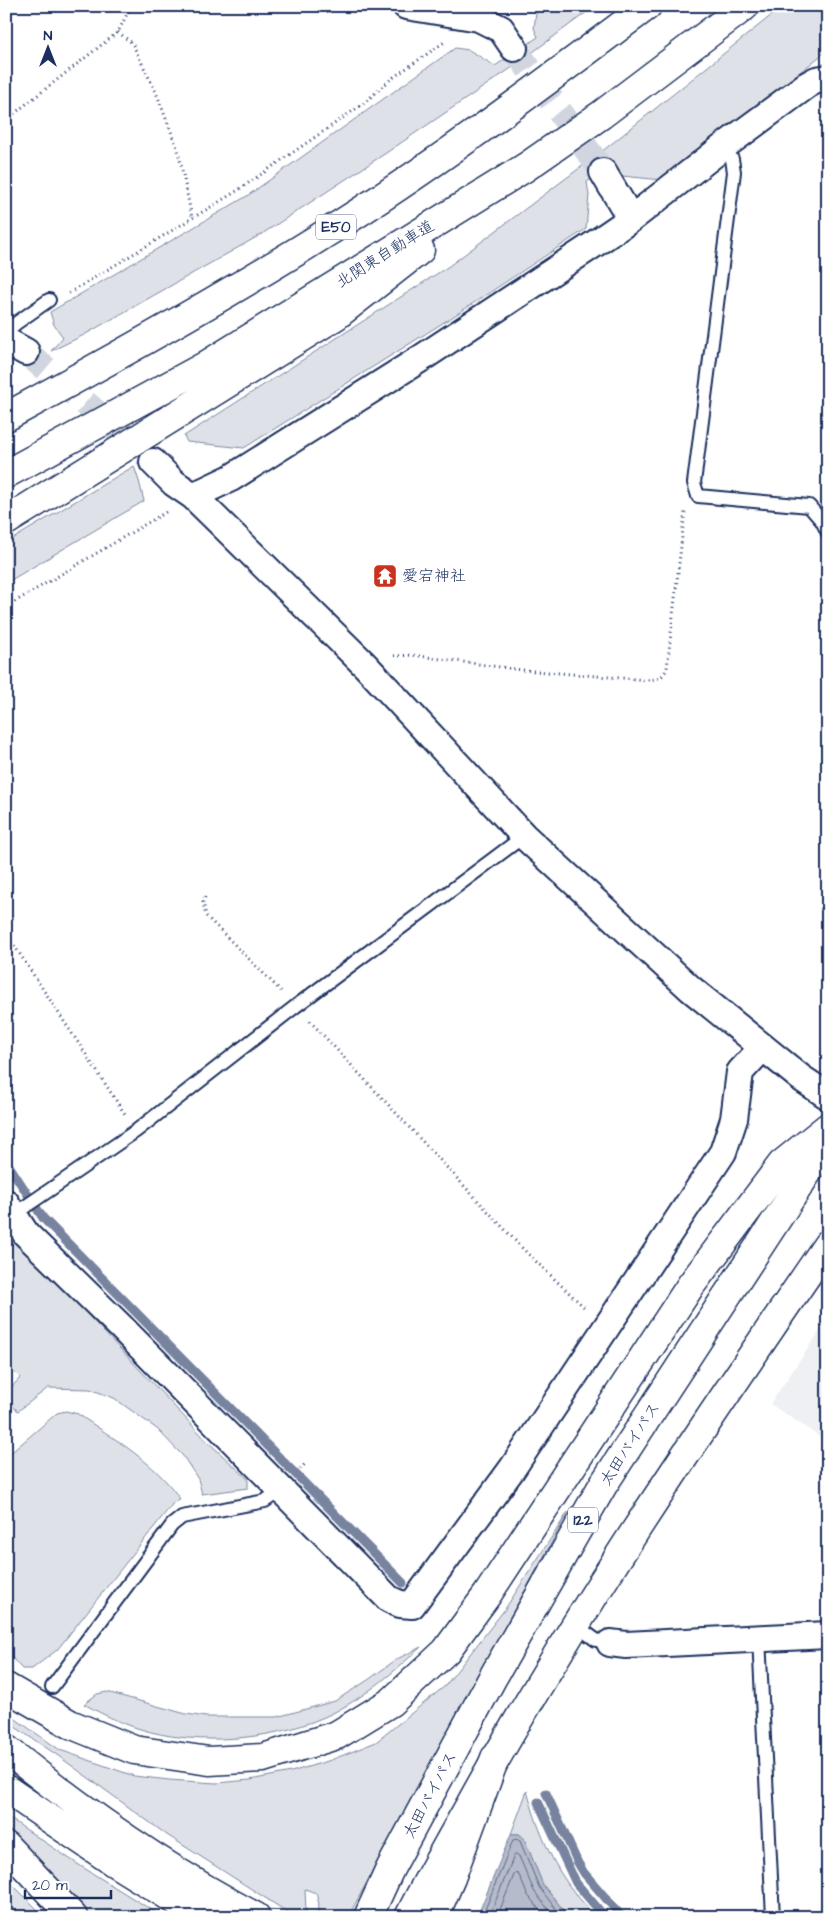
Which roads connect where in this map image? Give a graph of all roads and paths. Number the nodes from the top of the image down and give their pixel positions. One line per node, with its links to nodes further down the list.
1 (131, 6): 5 (path)
2 (406, 6): 6 (street)
3 (647, 6): 17 (highway, E50)
4 (745, 6): 11 (highway, 北関東自動車道)
5 (118, 32): 9 (path); 13 (path)
6 (514, 48)
7 (828, 78): 10 (street)
8 (390, 79): 13 (path)
9 (6, 120)
10 (723, 146): 14 (street); 21 (lane)
11 (526, 167): 19 (highway, 北関東自動車道); 22 (highway)
12 (603, 172): 14 (street)
13 (192, 218): 15 (path)
14 (631, 219): 20 (street)
15 (49, 300): 16 (lane)
16 (6, 335)
17 (6, 417)
18 (153, 462): 20 (street)
19 (6, 474)
20 (193, 496): 24 (path); 25 (street)
21 (698, 496): 23 (lane); 25 (path)
22 (6, 521)
23 (828, 533)
24 (6, 607)
25 (365, 665): 26 (street)
26 (524, 836): 29 (lane); 30 (street)
27 (205, 897): 29 (path)
28 (6, 933): 33 (path)
29 (296, 1006): 33 (lane); 37 (path)
30 (762, 1046): 31 (street); 37 (street)
31 (828, 1096)
32 (828, 1126): 43 (highway)
33 (136, 1131): 35 (lane)
34 (828, 1141): 52 (highway, 太田バイパス / 122)
35 (10, 1209): 38 (street)
36 (828, 1244): 39 (highway)
37 (606, 1328): 38 (street)
38 (281, 1490): 44 (lane)
39 (574, 1624): 42 (lane); 46 (highway)
40 (828, 1635): 41 (street)
41 (759, 1638): 42 (street); 55 (lane)
42 (610, 1643)
43 (6, 1686)
44 (52, 1687)
45 (6, 1749): 51 (highway)
46 (495, 1758): 53 (highway); 54 (highway)
47 (6, 1789): 50 (highway)
48 (6, 1846): 49 (highway)
49 (73, 1917)
50 (203, 1917)
51 (256, 1917)
52 (368, 1917)
53 (409, 1917)
54 (434, 1917)
55 (773, 1917)

